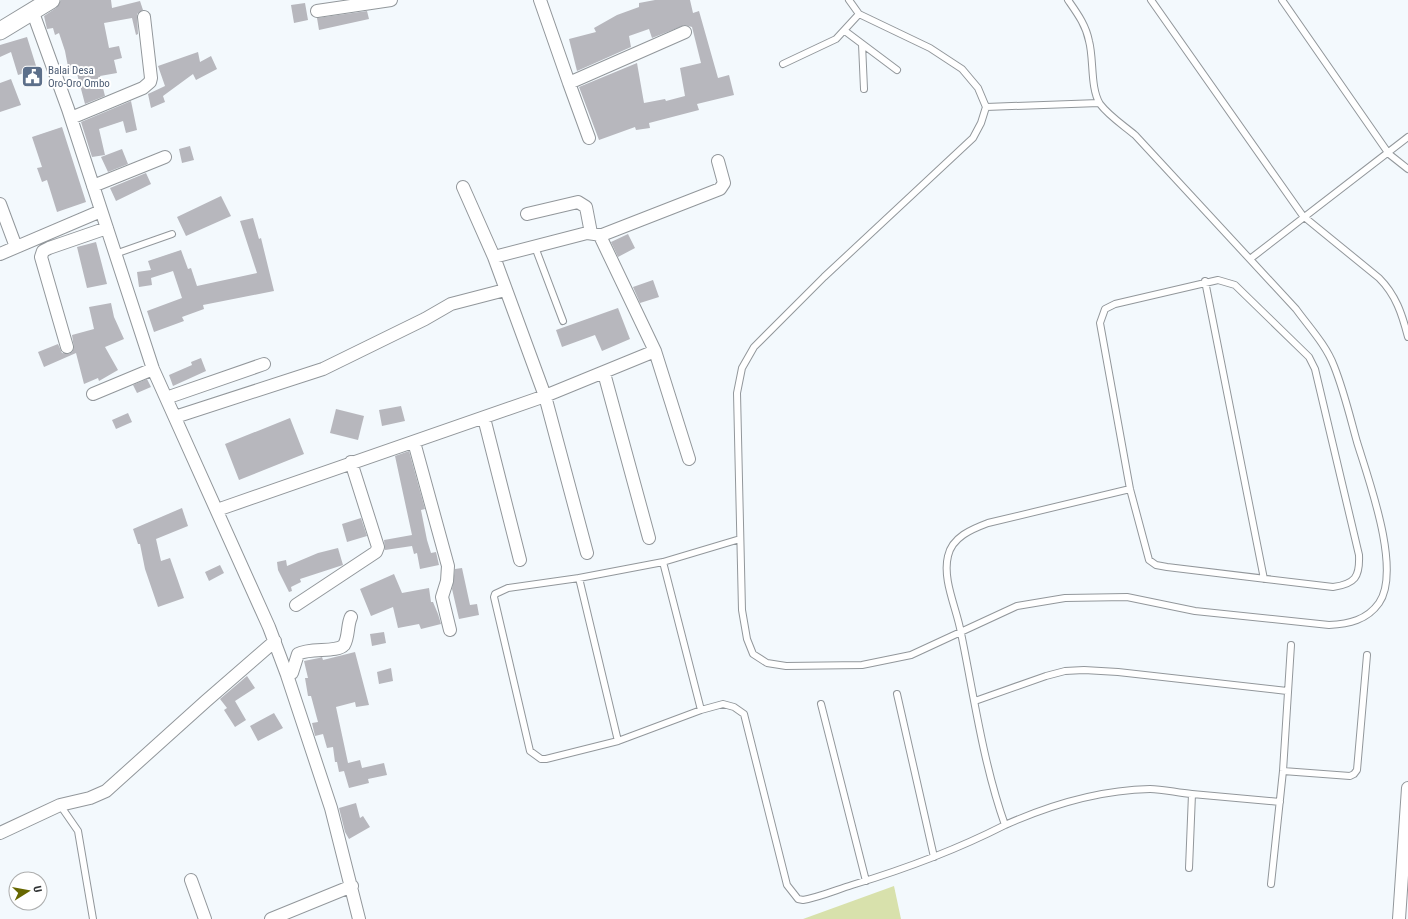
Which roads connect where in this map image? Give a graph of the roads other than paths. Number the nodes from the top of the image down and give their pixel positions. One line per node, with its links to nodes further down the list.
1 (50, 0): 8 (main road)
2 (391, 0): 9 (street)
3 (540, 0): 18 (street)
4 (849, 0): 10 (lane)
5 (1068, 0): 20 (lane)
6 (1151, 0): 34 (lane)
7 (1282, 0): 25 (lane)
8 (32, 10): 12 (main road); 22 (street)
9 (316, 11)
10 (859, 14): 13 (lane); 21 (lane)
11 (144, 17): 22 (street)
12 (4, 25)
13 (846, 31): 15 (lane); 16 (lane)
14 (685, 32): 18 (street)
15 (862, 44): 17 (lane); 19 (lane)
16 (782, 64)
17 (897, 70)
18 (569, 83): 24 (street)
19 (864, 89)
20 (1099, 103): 21 (lane); 43 (lane)
21 (986, 107): 64 (lane)
22 (71, 118): 29 (street)
23 (1408, 137): 25 (lane)
24 (589, 138)
25 (1389, 154): 28 (lane); 34 (lane)
26 (166, 157): 29 (street)
27 (718, 161): 37 (street)
28 (1408, 169)
29 (93, 186): 32 (street)
30 (463, 187): 42 (street)
31 (0, 204): 38 (street)
32 (101, 211): 35 (street); 38 (street)
33 (527, 214): 37 (street)
34 (1304, 216): 43 (lane); 47 (lane)
35 (107, 228): 41 (street); 48 (street)
36 (172, 234): 41 (lane)
37 (596, 234): 39 (street); 49 (street)
38 (16, 247): 40 (street)
39 (535, 247): 42 (street); 46 (lane)
40 (0, 254)
41 (115, 254): 51 (street)
42 (494, 257): 45 (street)
43 (1250, 259): 73 (lane)
44 (1205, 282): 61 (lane); 69 (lane); 69 (lane)
45 (505, 290): 54 (street); 56 (street)
46 (563, 321)
47 (1408, 337)
48 (67, 347)
49 (655, 351): 52 (street); 59 (street)
50 (264, 364): 55 (street)
51 (153, 369): 53 (street); 55 (street)
52 (604, 373): 54 (street); 63 (street)
53 (93, 394)
54 (545, 396): 57 (street); 65 (street)
55 (166, 398): 56 (street)
56 (175, 417): 62 (street)
57 (484, 418): 58 (street); 66 (street)
58 (414, 442): 60 (street); 72 (street)
59 (689, 459)
60 (351, 462): 62 (street); 70 (street)
61 (1130, 489): 69 (lane); 73 (lane)
62 (217, 510): 74 (street)
63 (649, 538)
64 (740, 539): 67 (lane); 73 (lane)
65 (587, 553)
66 (520, 560)
67 (663, 562): 68 (lane); 82 (lane)
68 (579, 578): 83 (lane); 83 (lane)
69 (1264, 579)
70 (296, 605)
71 (351, 617): 77 (street)
72 (450, 630)
73 (961, 631): 80 (lane)
74 (275, 641): 77 (street); 88 (street)
75 (1291, 646): 78 (lane)
76 (1367, 655): 84 (lane)
77 (287, 675): 96 (street)
78 (1287, 690): 80 (lane); 84 (lane)
79 (897, 694): 91 (lane)
80 (975, 701): 89 (lane)
81 (821, 704): 94 (lane)
82 (702, 710): 83 (lane); 94 (lane)
83 (618, 741)
84 (1283, 771): 87 (lane)
85 (1408, 788): 101 (street)
86 (1192, 794): 87 (lane); 89 (lane); 92 (lane)
87 (1280, 802): 95 (lane)
88 (60, 805): 90 (street); 98 (lane)
89 (1005, 825): 91 (lane)
90 (0, 833)
91 (934, 857): 94 (lane)
92 (1189, 868)
93 (191, 880): 99 (street)
94 (866, 881)
95 (1271, 884)
96 (352, 886): 97 (street); 100 (street)
97 (356, 918)
98 (93, 919)
99 (205, 919)
100 (271, 919)
101 (1399, 919)

